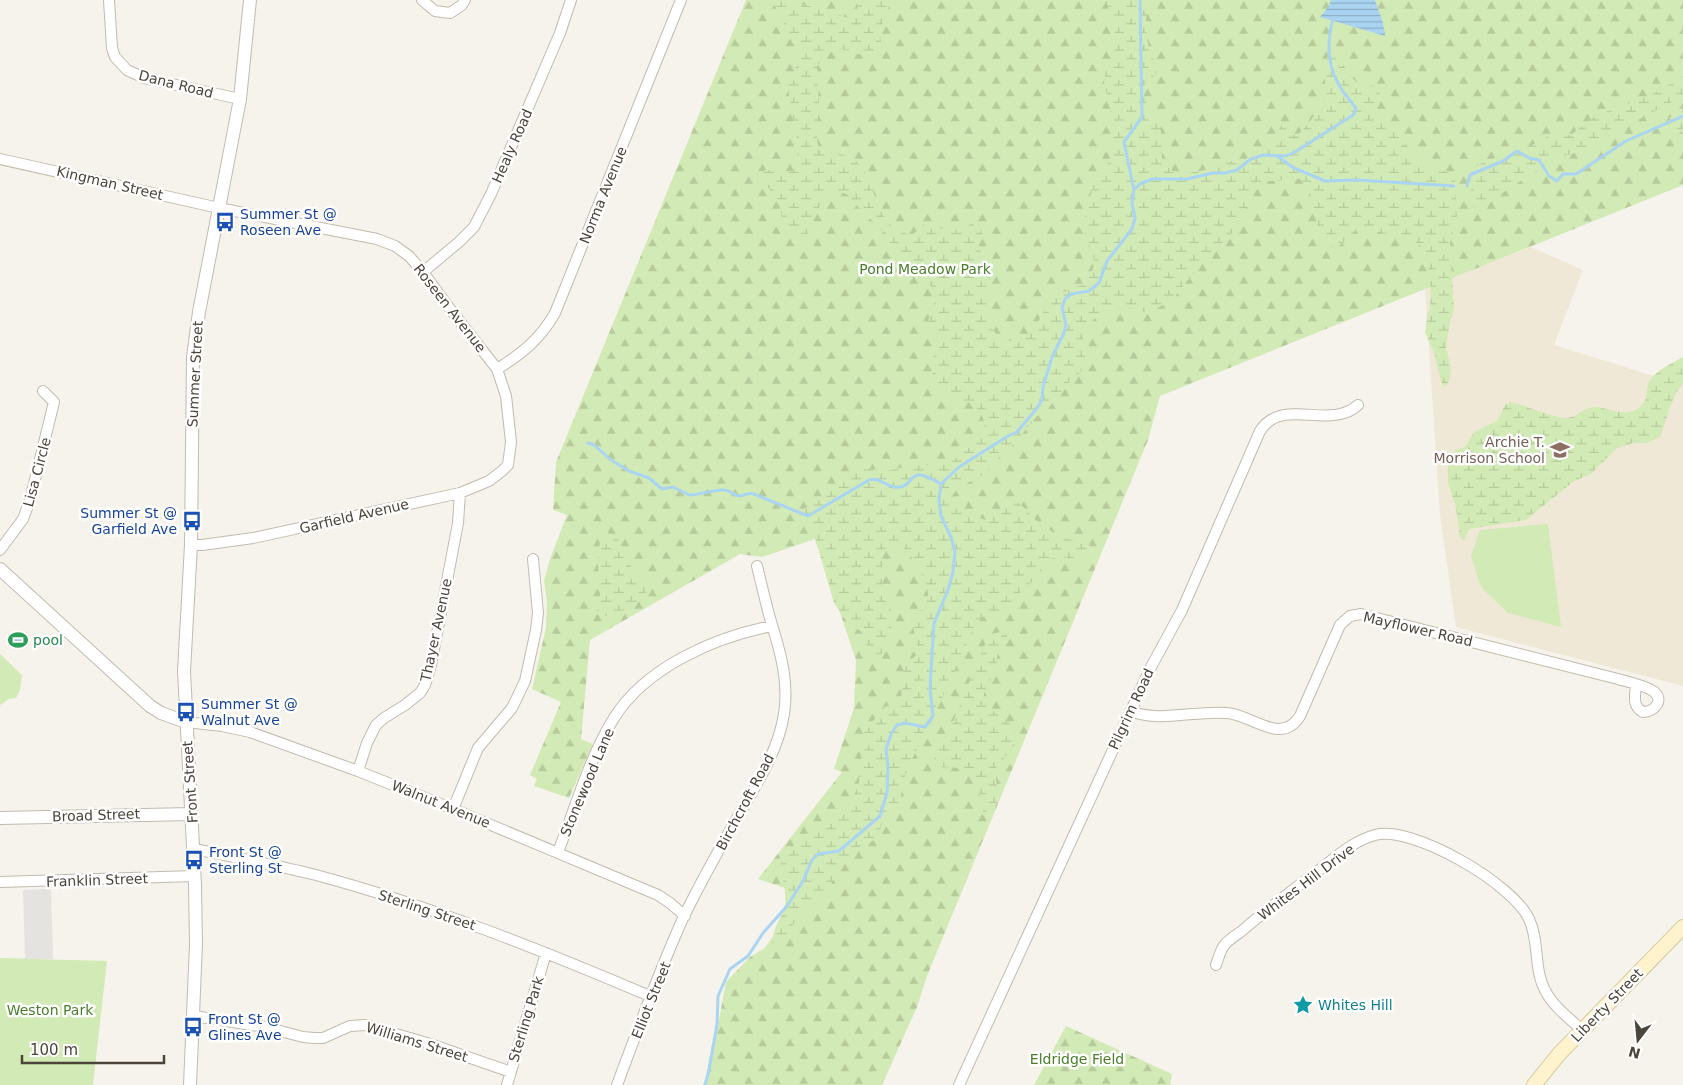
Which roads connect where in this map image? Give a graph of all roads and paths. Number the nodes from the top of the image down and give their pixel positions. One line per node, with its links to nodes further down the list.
1 (109, 0): 7 (street, Dana Road)
2 (250, 0): 7 (street, Summer Street)
3 (422, 0): 4 (street)
4 (465, 0)
5 (571, 0): 10 (street, Healy Road)
6 (681, 0): 11 (street, Norma Avenue)
7 (240, 99): 9 (street, Summer Street)
8 (0, 159): 9 (street, Kingman Street)
9 (219, 208): 10 (street, Roseen Avenue); 16 (street, Summer Street)
10 (423, 272): 11 (street, Roseen Avenue)
11 (497, 369): 14 (street, Roseen Avenue)
12 (43, 391): 17 (street, Lisa Circle)
13 (1358, 405): 23 (street, Pilgrim Road)
14 (508, 465): 15 (street, Garfield Avenue)
15 (460, 493): 16 (street, Garfield Avenue); 25 (street, Thayer Avenue)
16 (191, 545): 24 (street, Summer Street)
17 (0, 550)
18 (533, 559): 26 (street)
19 (756, 566): 21 (street, Birchcroft Road)
20 (0, 569): 24 (street, Front Street)
21 (772, 626): 30 (street, Stonewood Lane); 33 (street, Birchcroft Road)
22 (1636, 685): 22 (street, Mayflower Road); 23 (street, Mayflower Road)
23 (1130, 711): 44 (street, Pilgrim Road)
24 (186, 722): 25 (street, Walnut Avenue); 27 (street, Front Street)
25 (358, 771): 26 (street, Walnut Avenue)
26 (453, 808): 30 (street, Walnut Avenue)
27 (192, 814): 28 (street, Broad Street); 29 (street, Front Street)
28 (0, 818)
29 (194, 849): 31 (street, Front Street); 35 (street, Sterling Street)
30 (558, 852): 33 (street, Walnut Avenue)
31 (195, 876): 32 (street, Franklin Street); 38 (street, Front Street)
32 (0, 882)
33 (685, 916): 37 (street, Elliot Street)
34 (1683, 927): 39 (main road, Liberty Street)
35 (546, 953): 37 (street, Sterling Street); 40 (street, Sterling Park)
36 (1216, 965): 39 (street, Whites Hill Drive)
37 (652, 997): 43 (street, Elliot Street)
38 (194, 1016): 40 (street, Williams Street); 41 (street, Front Street)
39 (1582, 1030): 45 (main road, Liberty Street)
40 (511, 1072): 42 (street, Sterling Park)
41 (190, 1085)
42 (506, 1085)
43 (618, 1085)
44 (959, 1085)
45 (1534, 1085)

